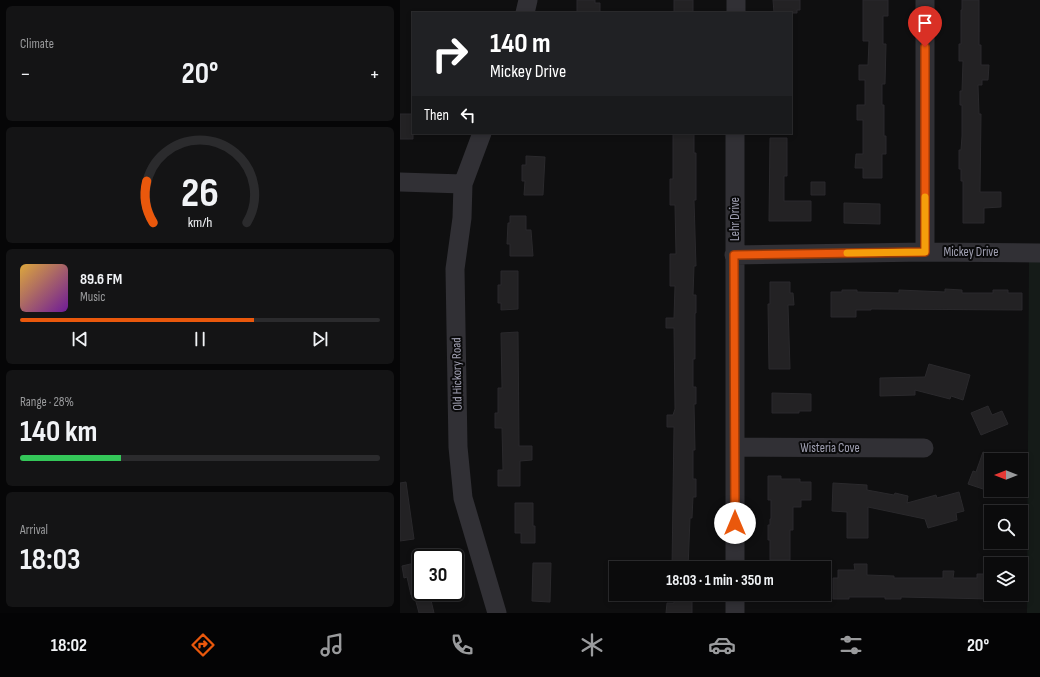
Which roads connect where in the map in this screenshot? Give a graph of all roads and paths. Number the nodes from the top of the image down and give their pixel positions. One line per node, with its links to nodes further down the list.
1 (528, 0): 4 (street)
2 (736, 0): 5 (street)
3 (925, 0): 10 (street)
4 (525, 12)
5 (736, 12)
6 (482, 134): 9 (street, Old Hickory Road)
7 (735, 134): 12 (street, Lehr Drive)
8 (400, 182): 9 (street)
9 (463, 184): 17 (street, Old Hickory Road)
10 (925, 252): 11 (street, Mickey Drive); 12 (street, Mickey Drive)
11 (1040, 253)
12 (734, 255): 13 (street, Lehr Drive)
13 (735, 447): 14 (street, Wisteria Cove); 15 (street, Lehr Drive)
14 (924, 448)
15 (735, 561)
16 (735, 601): 18 (street)
17 (497, 613)
18 (734, 613)

